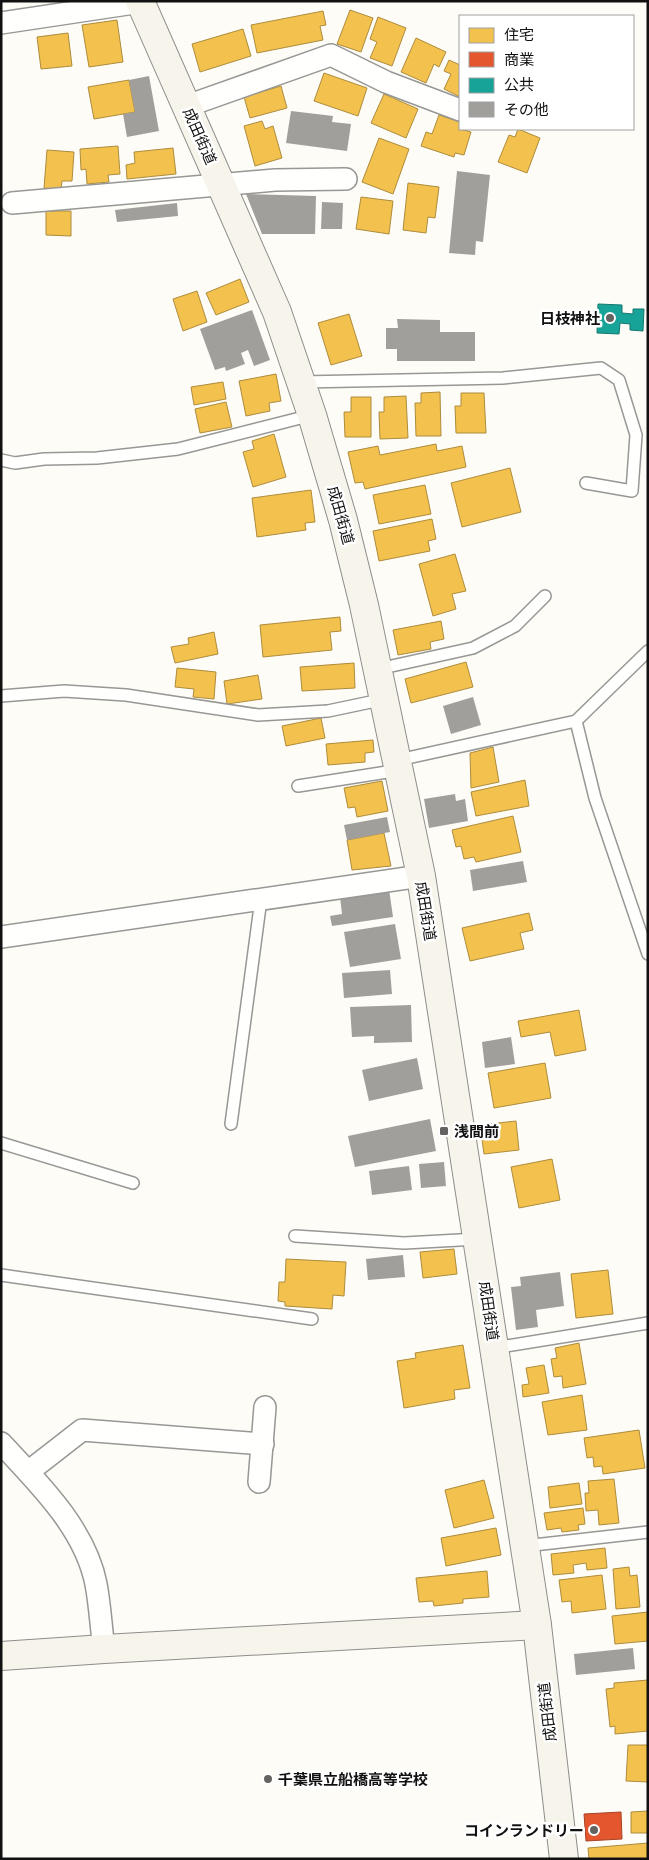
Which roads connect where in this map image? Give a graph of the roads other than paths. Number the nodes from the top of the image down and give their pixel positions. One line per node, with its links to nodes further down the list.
1 (141, 2): 2 (street); 3 (street, 成田街道)
2 (1, 23)
3 (187, 106): 4 (street); 6 (street, 成田街道)
4 (459, 110)
5 (346, 178): 6 (street)
6 (221, 184): 7 (street); 8 (street, 成田街道)
7 (12, 203)
8 (302, 382): 9 (street, 成田街道); 11 (lane)
9 (312, 415): 10 (lane); 14 (street, 成田街道)
10 (1, 460)
11 (586, 483)
12 (545, 596): 14 (lane)
13 (648, 651): 17 (lane)
14 (378, 669): 16 (street, 成田街道)
15 (1, 696): 16 (lane)
16 (385, 699): 18 (street, 成田街道)
17 (576, 721): 18 (lane); 23 (lane)
18 (399, 765): 19 (lane); 20 (street, 成田街道)
19 (298, 786)
20 (421, 876): 21 (street); 28 (street, 成田街道)
21 (261, 899): 22 (street); 24 (lane)
22 (1, 937)
23 (648, 954)
24 (230, 1124)
25 (1, 1143): 26 (lane)
26 (133, 1183)
27 (295, 1236): 28 (lane)
28 (478, 1239): 32 (street, 成田街道)
29 (1, 1275): 30 (lane)
30 (312, 1318)
31 (648, 1323): 32 (lane)
32 (494, 1348): 39 (street, 成田街道)
33 (266, 1407): 35 (street)
34 (1, 1442): 36 (street)
35 (262, 1444): 36 (street); 37 (street)
36 (28, 1472): 41 (street)
37 (259, 1482)
38 (648, 1532): 39 (lane)
39 (525, 1546): 40 (street, 成田街道)
40 (536, 1625): 41 (street); 43 (street, 成田街道)
41 (104, 1649): 42 (street)
42 (1, 1656)
43 (564, 1859)

